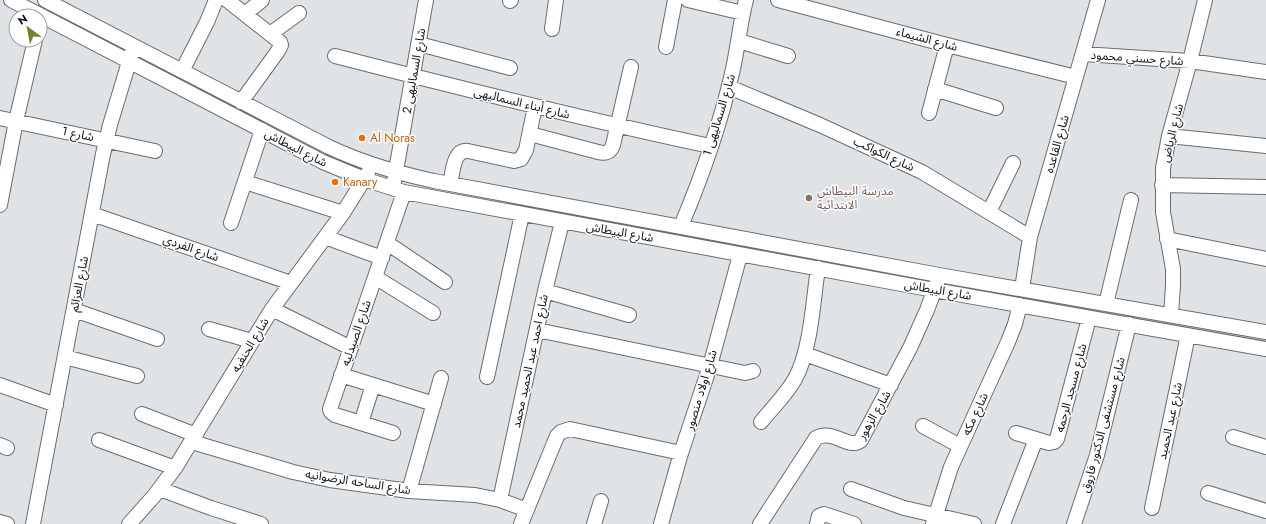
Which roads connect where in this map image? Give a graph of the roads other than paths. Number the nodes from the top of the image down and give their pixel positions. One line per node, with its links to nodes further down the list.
1 (11, 0): 15 (street, شارع البيطاش)
2 (216, 0): 34 (street)
3 (227, 0): 17 (street)
4 (262, 0): 17 (street)
5 (426, 0): 22 (street, شارع السماليهى 2)
6 (556, 0): 19 (street)
7 (675, 0): 25 (street)
8 (688, 0): 13 (street)
9 (778, 0): 23 (street, شارع الشيماء)
10 (1097, 0): 27 (street, شارع القاعده)
11 (1205, 0): 31 (street, شارع الرياض)
12 (51, 2): 24 (street, شارع البيطاش)
13 (710, 3): 14 (street)
14 (744, 7): 21 (street, شارع السماليهى 1)
15 (25, 8)
16 (299, 13): 20 (street)
17 (245, 14): 20 (street)
18 (48, 21): 30 (street, شارع البيطاش)
19 (552, 29)
20 (270, 34): 40 (street)
21 (739, 41): 29 (street); 38 (street, شارع السماليهى 1)
22 (419, 44): 33 (street); 36 (street, شارع السماليهى 2)
23 (947, 45): 37 (street, شارع الشيماء); 39 (street)
24 (134, 46): 30 (street, شارع العزائم); 34 (street, شارع البيطاش)
25 (666, 47)
26 (33, 48): 45 (street)
27 (1083, 54): 31 (street, شارع حسني محمود); 37 (street, شارع القاعده)
28 (335, 56): 36 (street, شارع أبناء السماليهى)
29 (788, 56)
30 (129, 61): 47 (street, شارع البيطاش); 50 (street, شارع العزائم)
31 (1190, 61): 35 (street, شارع حسني محمود); 49 (street, شارع الرياض)
32 (631, 67): 46 (street)
33 (510, 68)
34 (182, 71): 40 (street, شارع البيطاش)
35 (1266, 72)
36 (413, 76): 41 (street, شارع أبناء السماليهى); 56 (street, شارع السماليهى 2)
37 (1076, 77): 74 (street, شارع القاعده)
38 (729, 87): 51 (street, شارع السماليهى 1); 66 (street, شارع الكواكب)
39 (935, 89): 42 (street); 43 (street)
40 (241, 102): 55 (street, شارع البيطاش)
41 (535, 106): 46 (street, شارع أبناء السماليهى); 48 (street)
42 (996, 108)
43 (929, 113)
44 (0, 118): 45 (street, شارع 1)
45 (16, 121): 50 (street, شارع 1); 64 (street)
46 (618, 126): 48 (street); 51 (street, شارع أبناء السماليهى)
47 (262, 130): 57 (street, شارع البيطاش); 58 (street)
48 (530, 134): 59 (street)
49 (1169, 136): 52 (street); 60 (street, شارع الرياض)
50 (106, 141): 53 (street, شارع 1); 68 (street, شارع العزائم)
51 (710, 146): 72 (street, شارع السماليهى 1)
52 (1266, 146)
53 (156, 151)
54 (1013, 163): 66 (street)
55 (372, 165): 56 (street, شارع البيطاش); 57 (street, شارع الحنفيه)
56 (396, 173): 59 (street, شارع البيطاش); 62 (street, شارع السماليهى 2)
57 (364, 179): 62 (street, شارع البيطاش); 67 (street, شارع الحنفيه)
58 (244, 182): 67 (street); 70 (street)
59 (450, 184): 65 (street, شارع البيطاش)
60 (1162, 185): 61 (street); 75 (street, شارع الرياض)
61 (1266, 187)
62 (398, 190): 69 (street, شارع البيطاش); 76 (street, شارع الصيدليه)
63 (1131, 200): 88 (street)
64 (0, 205)
65 (579, 208): 71 (street, شارع احمد عبد الحميد محمد); 72 (street, شارع البيطاش)
66 (989, 212): 74 (street, شارع الكواكب)
67 (343, 213): 73 (street, شارع الحنفيه)
68 (92, 214): 84 (street, شارع الفردي); 91 (street, شارع العزائم)
69 (522, 214): 71 (street, شارع البيطاش); 111 (street)
70 (231, 223)
71 (568, 223): 77 (street, شارع البيطاش); 86 (street, شارع احمد عبد الحميد محمد)
72 (681, 226): 81 (street, شارع البيطاش)
73 (325, 237): 78 (street); 84 (street, شارع الحنفيه)
74 (1030, 237): 85 (street, شارع القاعده)
75 (1167, 239): 79 (street); 94 (street, شارع الرياض)
76 (387, 243): 78 (street, شارع الصيدليه); 83 (street)
77 (740, 255): 80 (street, شارع البيطاش); 107 (street, شارع اولاد منصور)
78 (382, 258): 82 (street, شارع الصيدليه)
79 (1266, 259)
80 (818, 268): 87 (street, شارع البيطاش); 105 (street)
81 (939, 275): 85 (street, شارع البيطاش); 87 (street, شارع الزهور)
82 (375, 277): 92 (street); 103 (street, شارع الصيدليه)
83 (445, 282)
84 (291, 283): 90 (street, شارع الحنفيه)
85 (1022, 289): 88 (street, شارع البيطاش)
86 (545, 290): 93 (street); 98 (street, شارع احمد عبد الحميد محمد)
87 (934, 290): 89 (street, شارع البيطاش); 115 (street, شارع الزهور)
88 (1106, 304): 94 (street, شارع البيطاش)
89 (1020, 305): 95 (street, شارع البيطاش); 128 (street, شارع مكه)
90 (272, 309): 102 (street, شارع الحنفيه); 103 (street)
91 (74, 310): 101 (street); 106 (street, شارع العزائم)
92 (433, 313)
93 (629, 315)
94 (1171, 315): 99 (street, شارع البيطاش)
95 (1089, 318): 96 (street, شارع البيطاش); 126 (street, شارع مسجد الرحمه)
96 (1129, 324): 100 (street, شارع البيطاش); 155 (street, شارع مستشفى الدكتور فاروق)
97 (209, 329): 102 (street)
98 (536, 330): 107 (street); 136 (street, شارع احمد عبد الحميد محمد)
99 (1266, 332)
100 (1188, 335): 104 (street, شارع البيطاش); 138 (street, شارع عبد الحميد)
101 (157, 339)
102 (252, 341): 125 (street, شارع الحنفيه)
103 (351, 348): 109 (street, شارع الصيدليه)
104 (1266, 349)
105 (805, 354): 115 (street); 119 (street)
106 (65, 356): 110 (street); 117 (street, شارع العزائم)
107 (710, 366): 108 (street); 130 (street, شارع اولاد منصور)
108 (753, 372)
109 (341, 375): 114 (street); 120 (street, شارع الصيدليه)
110 (137, 376)
111 (487, 377)
112 (441, 378): 116 (street)
113 (0, 385): 117 (street)
114 (373, 385): 116 (street); 120 (street)
115 (891, 385): 151 (street, شارع الزهور)
116 (434, 404): 134 (street)
117 (56, 405): 145 (street, شارع العزائم)
118 (142, 414): 125 (street, شارع الساحه الرضوانيه)
119 (761, 422)
120 (361, 423): 122 (street, شارع الصيدليه)
121 (923, 426): 128 (street)
122 (393, 433)
123 (1016, 433): 126 (street, شارع مسجد الرحمه)
124 (1233, 437): 129 (street)
125 (194, 439): 131 (street, شارع الحنفيه); 134 (street, شارع الساحه الرضوانيه)
126 (1036, 439): 154 (street)
127 (99, 440): 131 (street)
128 (960, 446): 142 (street, شارع مكه)
129 (1266, 447)
130 (681, 453): 139 (street); 150 (street, شارع اولاد منصور)
131 (175, 468): 132 (street, شارع الحنفيه)
132 (160, 489): 146 (street, شارع الحنفيه); 147 (street)
133 (851, 489): 142 (street)
134 (409, 491): 136 (street, شارع الساحه الرضوانيه)
135 (1208, 493): 140 (street)
136 (500, 500): 139 (street, شارع الساحه الرضوانيه)
137 (601, 501): 149 (street)
138 (1152, 508)
139 (527, 510): 148 (street)
140 (1266, 511)
141 (820, 519): 152 (street)
142 (934, 520): 153 (street)
143 (0, 522): 144 (street)
144 (6, 524)
145 (33, 524)
146 (129, 524)
147 (261, 524)
148 (521, 524)
149 (594, 524)
150 (661, 524)
151 (760, 524)
152 (854, 524)
153 (974, 524)
154 (1003, 524)
155 (1074, 524)

